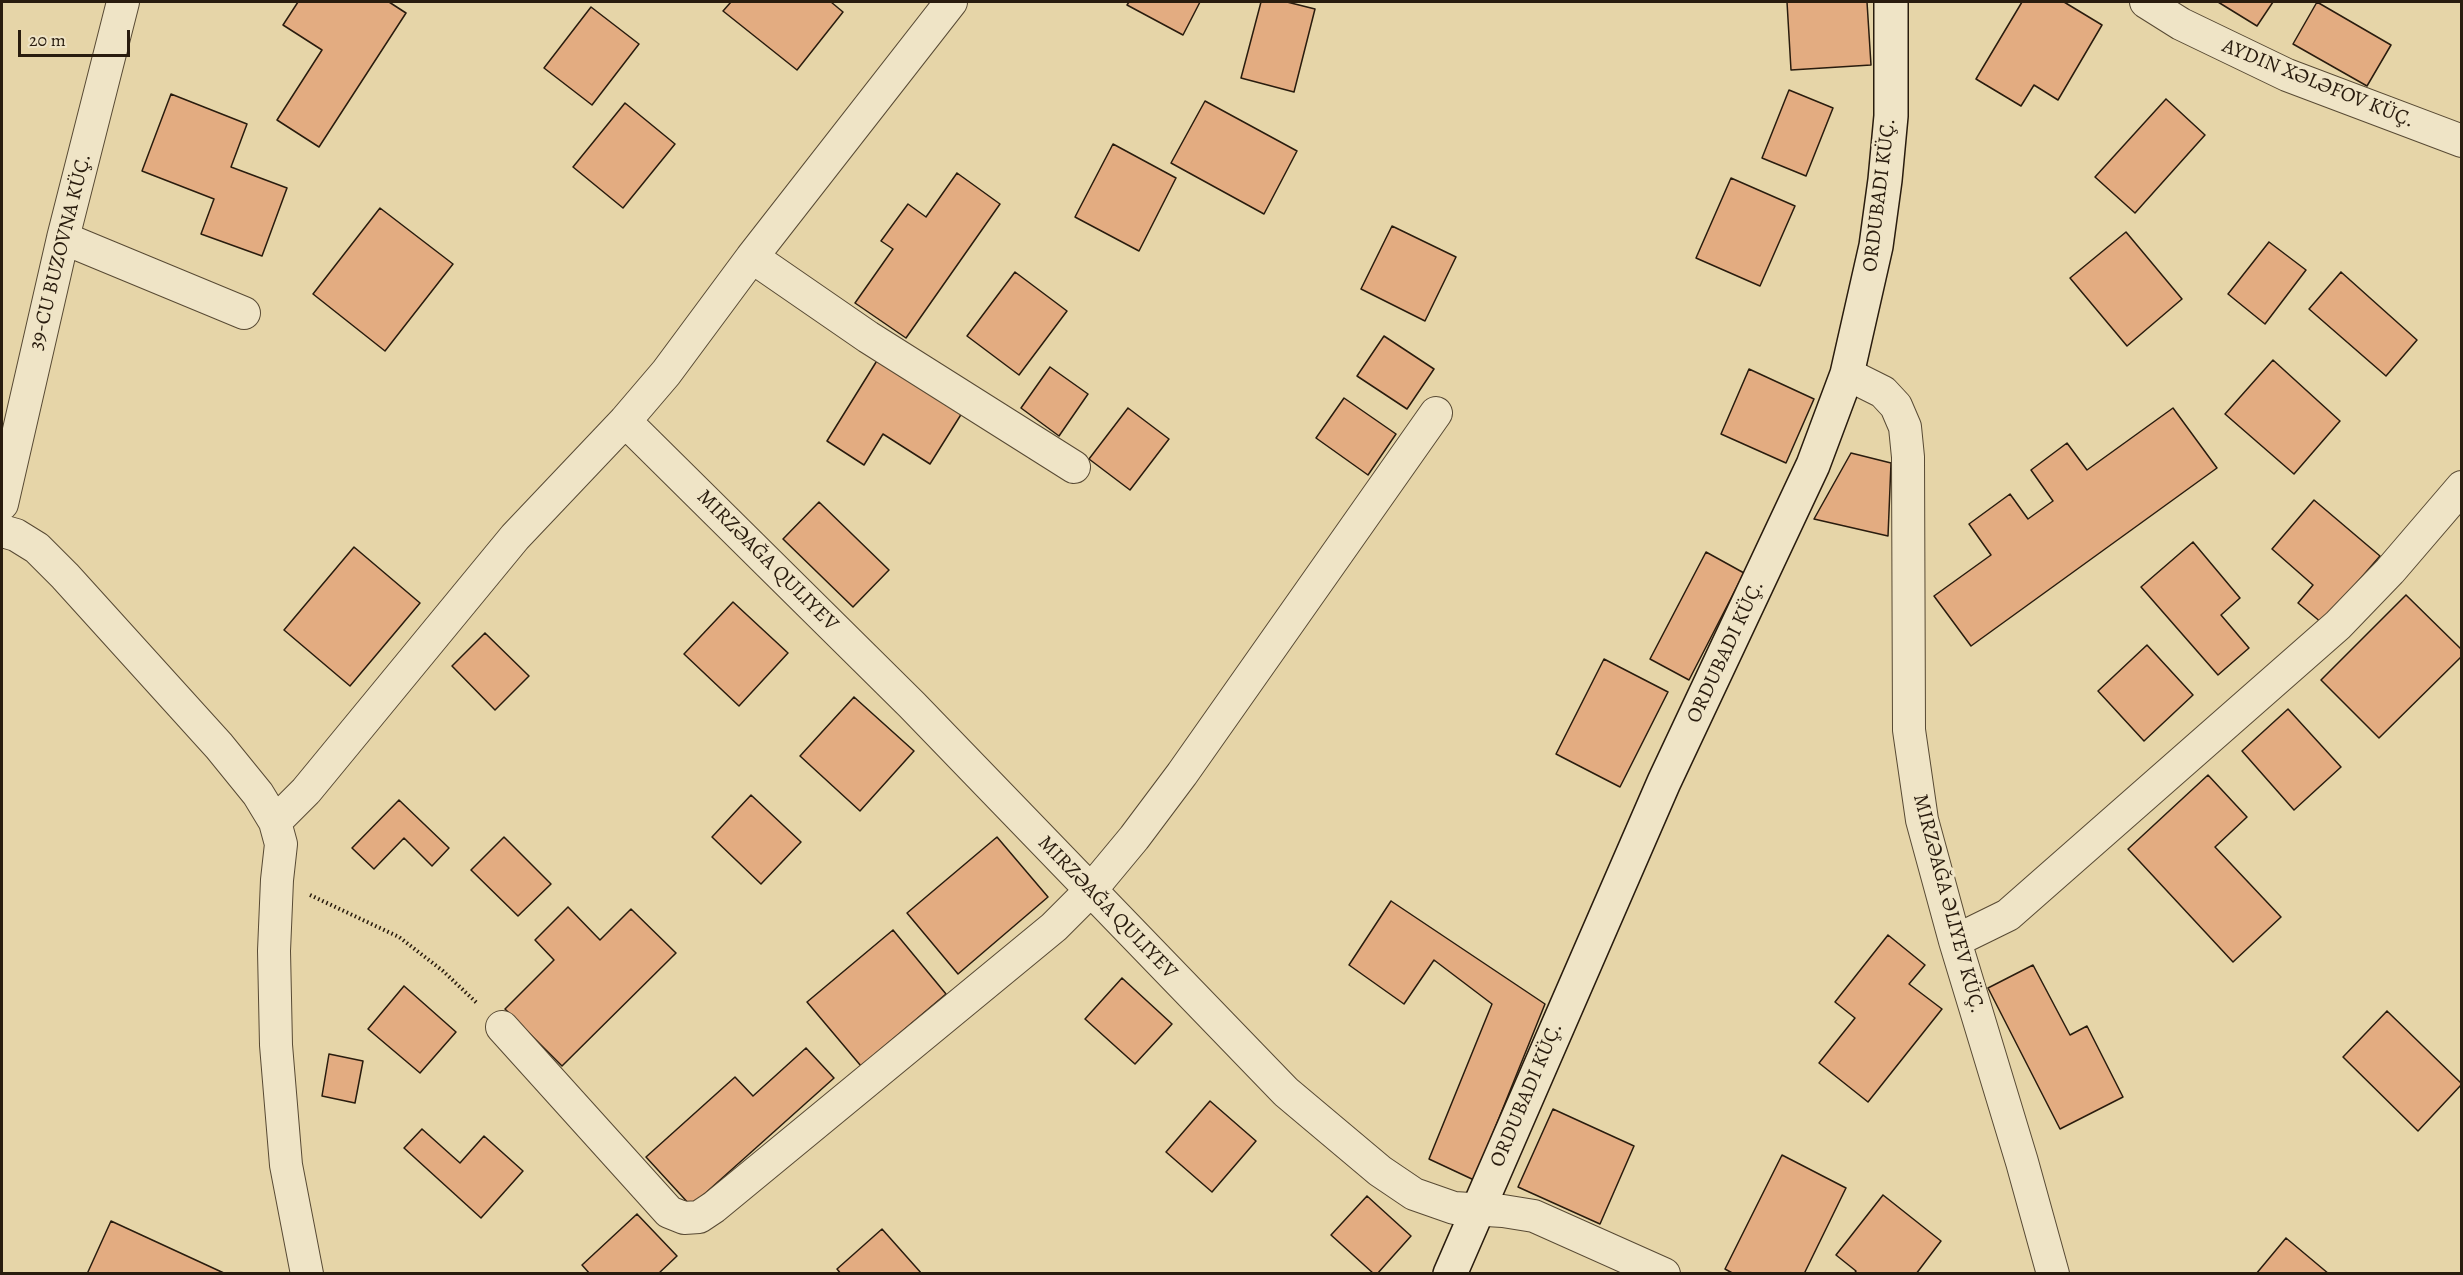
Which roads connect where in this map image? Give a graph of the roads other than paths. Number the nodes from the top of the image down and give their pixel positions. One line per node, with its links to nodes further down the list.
1 (123, 2): 6 (street, 39-CU BUZOVNA KÜÇ.)
2 (951, 2): 7 (street)
3 (1891, 2): 9 (street, ORDUBADI KÜÇ.)
4 (2146, 2): 5 (street)
5 (2462, 141)
6 (63, 238): 8 (street); 14 (street, 39-CU BUZOVNA KÜÇ.)
7 (752, 257): 11 (street); 12 (street)
8 (244, 313)
9 (1847, 374): 18 (street, MIRZƏAĞA ƏLIYEV KÜÇ.); 20 (street, ORDUBADI KÜÇ.)
10 (1436, 413): 17 (street)
11 (625, 421): 16 (street); 17 (street, MIRZƏAĞA QULIYEV)
12 (1074, 467)
13 (2462, 487): 18 (street)
14 (2, 504)
15 (2, 531): 16 (street)
16 (275, 822): 21 (street)
17 (1090, 891): 19 (street); 20 (street, MIRZƏAĞA QULIYEV)
18 (1954, 941): 24 (street, MIRZƏAĞA ƏLIYEV KÜÇ.)
19 (502, 1027)
20 (1477, 1210): 22 (street, ORDUBADI KÜÇ.); 23 (street, MIRZƏAĞA QULIYEV)
21 (307, 1274)
22 (1450, 1274)
23 (1664, 1274)
24 (2053, 1274)

